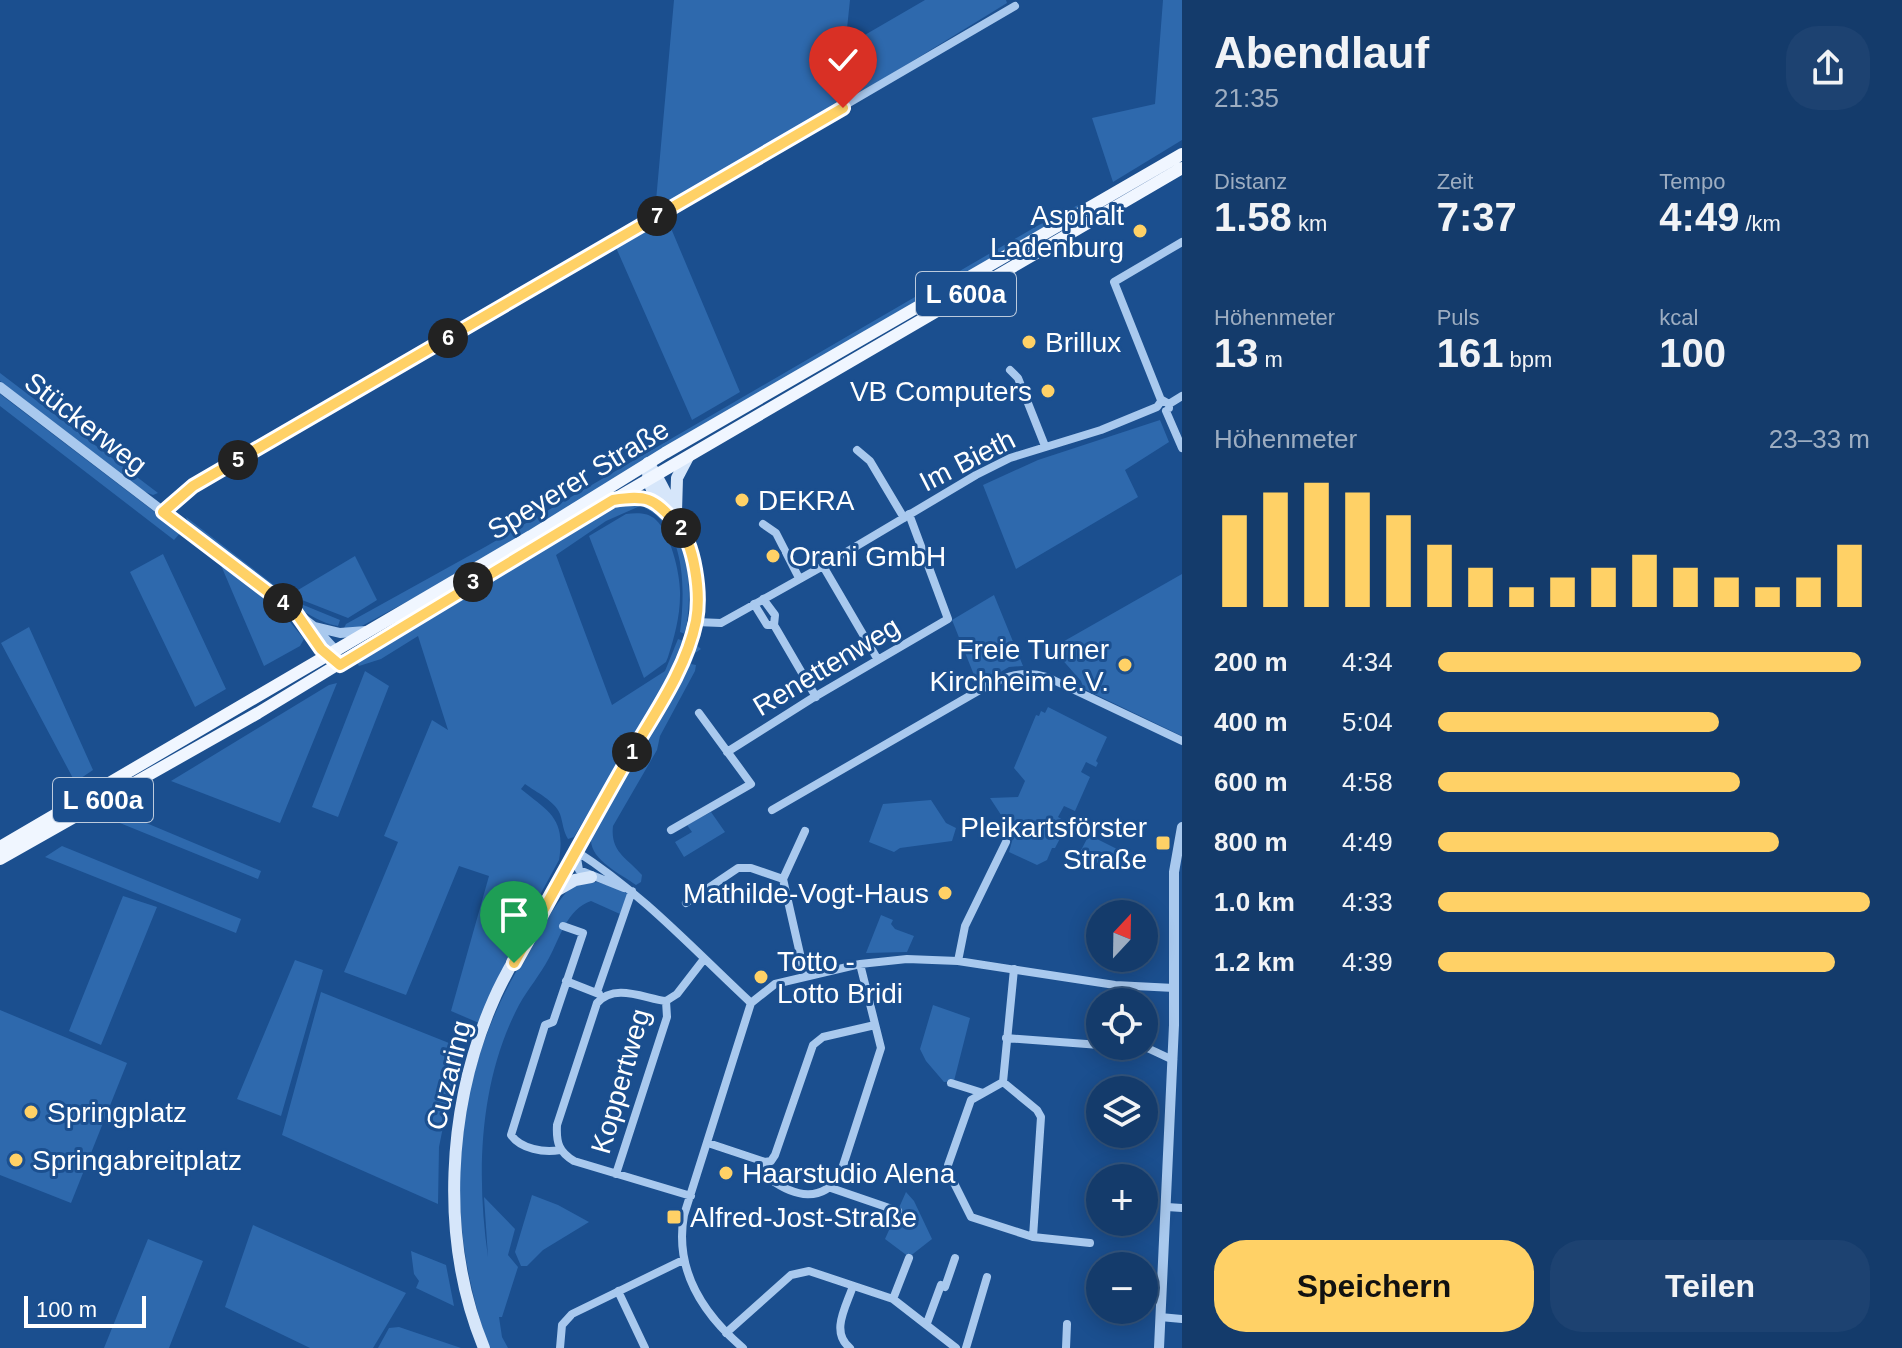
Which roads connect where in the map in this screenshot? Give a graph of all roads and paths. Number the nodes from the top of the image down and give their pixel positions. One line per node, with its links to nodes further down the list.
1 (1015, 6): 17 (street)
2 (1182, 154): 13 (main road, Speyerer Straße / L 600a)
3 (1182, 168): 12 (main road, Speyerer Straße / L 600a)
4 (1182, 242): 8 (street)
5 (1010, 370): 9 (street, Im Bieth)
6 (0, 387): 17 (street, Stückerweg)
7 (1182, 396): 8 (street, Im Bieth)
8 (1163, 405): 9 (street, Im Bieth); 10 (street)
9 (1045, 446): 19 (street, Im Bieth)
10 (1182, 448)
11 (857, 450): 19 (street, Im Bieth)
12 (688, 457): 14 (main road, Speyerer Straße / L 600a); 18 (main road)
13 (648, 463): 14 (main road, Cuzaring); 31 (main road, Speyerer Straße / L 600a)
14 (652, 478): 15 (main road, Speyerer Straße / L 600a); 16 (main road, Cuzaring); 18 (main road, Cuzaring)
15 (613, 500): 16 (main road); 34 (main road, Speyerer Straße / L 600a)
16 (661, 506): 21 (main road, Cuzaring)
17 (163, 512): 26 (street, Stückerweg)
18 (676, 516): 21 (main road, Cuzaring)
19 (906, 516): 22 (street, Im Bieth); 27 (street, Im Bieth)
20 (763, 524): 23 (street)
21 (682, 529): 28 (main road, Cuzaring)
22 (823, 566): 23 (street, Im Bieth); 33 (street)
23 (799, 578): 24 (street, Im Bieth)
24 (763, 599): 25 (street, Im Bieth); 29 (street)
25 (754, 604): 28 (street, Im Bieth); 29 (street)
26 (296, 613): 30 (street, Stückerweg); 32 (street, Stückerweg)
27 (948, 619): 33 (street, Renettenweg)
28 (696, 622): 45 (main road, Cuzaring)
29 (774, 625): 35 (street)
30 (314, 627): 31 (street); 32 (street, Stückerweg)
31 (368, 631): 32 (main road, Speyerer Straße / L 600a)
32 (330, 653): 34 (street, Stückerweg); 44 (main road, Speyerer Straße / L 600a)
33 (878, 660): 35 (street, Renettenweg)
34 (340, 665): 46 (main road, Speyerer Straße / L 600a)
35 (816, 697): 38 (street, Renettenweg)
36 (699, 713): 38 (street)
37 (1182, 741): 39 (street)
38 (727, 752): 41 (street)
39 (772, 810)
40 (1182, 827): 52 (street)
41 (671, 830)
42 (805, 831): 48 (street)
43 (1006, 842): 55 (street)
44 (0, 847)
45 (576, 851): 47 (street); 49 (street); 50 (main road, Cuzaring)
46 (0, 859)
47 (591, 877): 49 (street); 50 (main road)
48 (783, 879): 51 (street); 58 (street)
49 (632, 891): 54 (street); 61 (street)
50 (554, 892): 96 (main road, Cuzaring)
51 (686, 903)
52 (1178, 918): 60 (street)
53 (563, 926): 59 (street)
54 (704, 959): 62 (street); 63 (street)
55 (958, 961): 56 (street); 57 (street)
56 (860, 964): 58 (street); 64 (street)
57 (1014, 969): 60 (street); 66 (street)
58 (805, 976): 63 (street)
59 (566, 981): 61 (street); 74 (street)
60 (1174, 988): 65 (street)
61 (599, 995): 62 (street); 74 (street)
62 (666, 1001): 76 (street, Koppertweg)
63 (751, 1003): 73 (street)
64 (875, 1025): 75 (street); 77 (street)
65 (1178, 1027): 69 (street)
66 (1006, 1038): 67 (street); 70 (street)
67 (1086, 1044)
68 (1158, 1053): 69 (street)
69 (1173, 1060): 79 (street)
70 (1003, 1082): 72 (street); 82 (street)
71 (951, 1083): 72 (street)
72 (983, 1093): 82 (street)
73 (708, 1143): 75 (street); 78 (street)
74 (560, 1150): 76 (street)
75 (765, 1162): 77 (street)
76 (616, 1174): 78 (street)
77 (831, 1188): 81 (street)
78 (691, 1196): 86 (street)
79 (1167, 1207): 80 (street); 91 (street)
80 (1182, 1208)
81 (898, 1211)
82 (1033, 1237): 83 (street)
83 (1090, 1243)
84 (909, 1258): 90 (street)
85 (955, 1258): 93 (street)
86 (683, 1260): 89 (street); 95 (street)
87 (987, 1277): 102 (street)
88 (853, 1286): 90 (street); 95 (street); 100 (street)
89 (618, 1291): 97 (street); 98 (street)
90 (893, 1299): 93 (street)
91 (1160, 1317): 92 (street); 104 (street)
92 (1182, 1319)
93 (927, 1323): 101 (street)
94 (1067, 1324): 103 (street)
95 (726, 1333): 99 (street)
96 (484, 1348)
97 (560, 1348)
98 (645, 1348)
99 (743, 1348)
100 (850, 1348)
101 (956, 1348)
102 (966, 1348)
103 (1066, 1348)
104 (1159, 1348)

